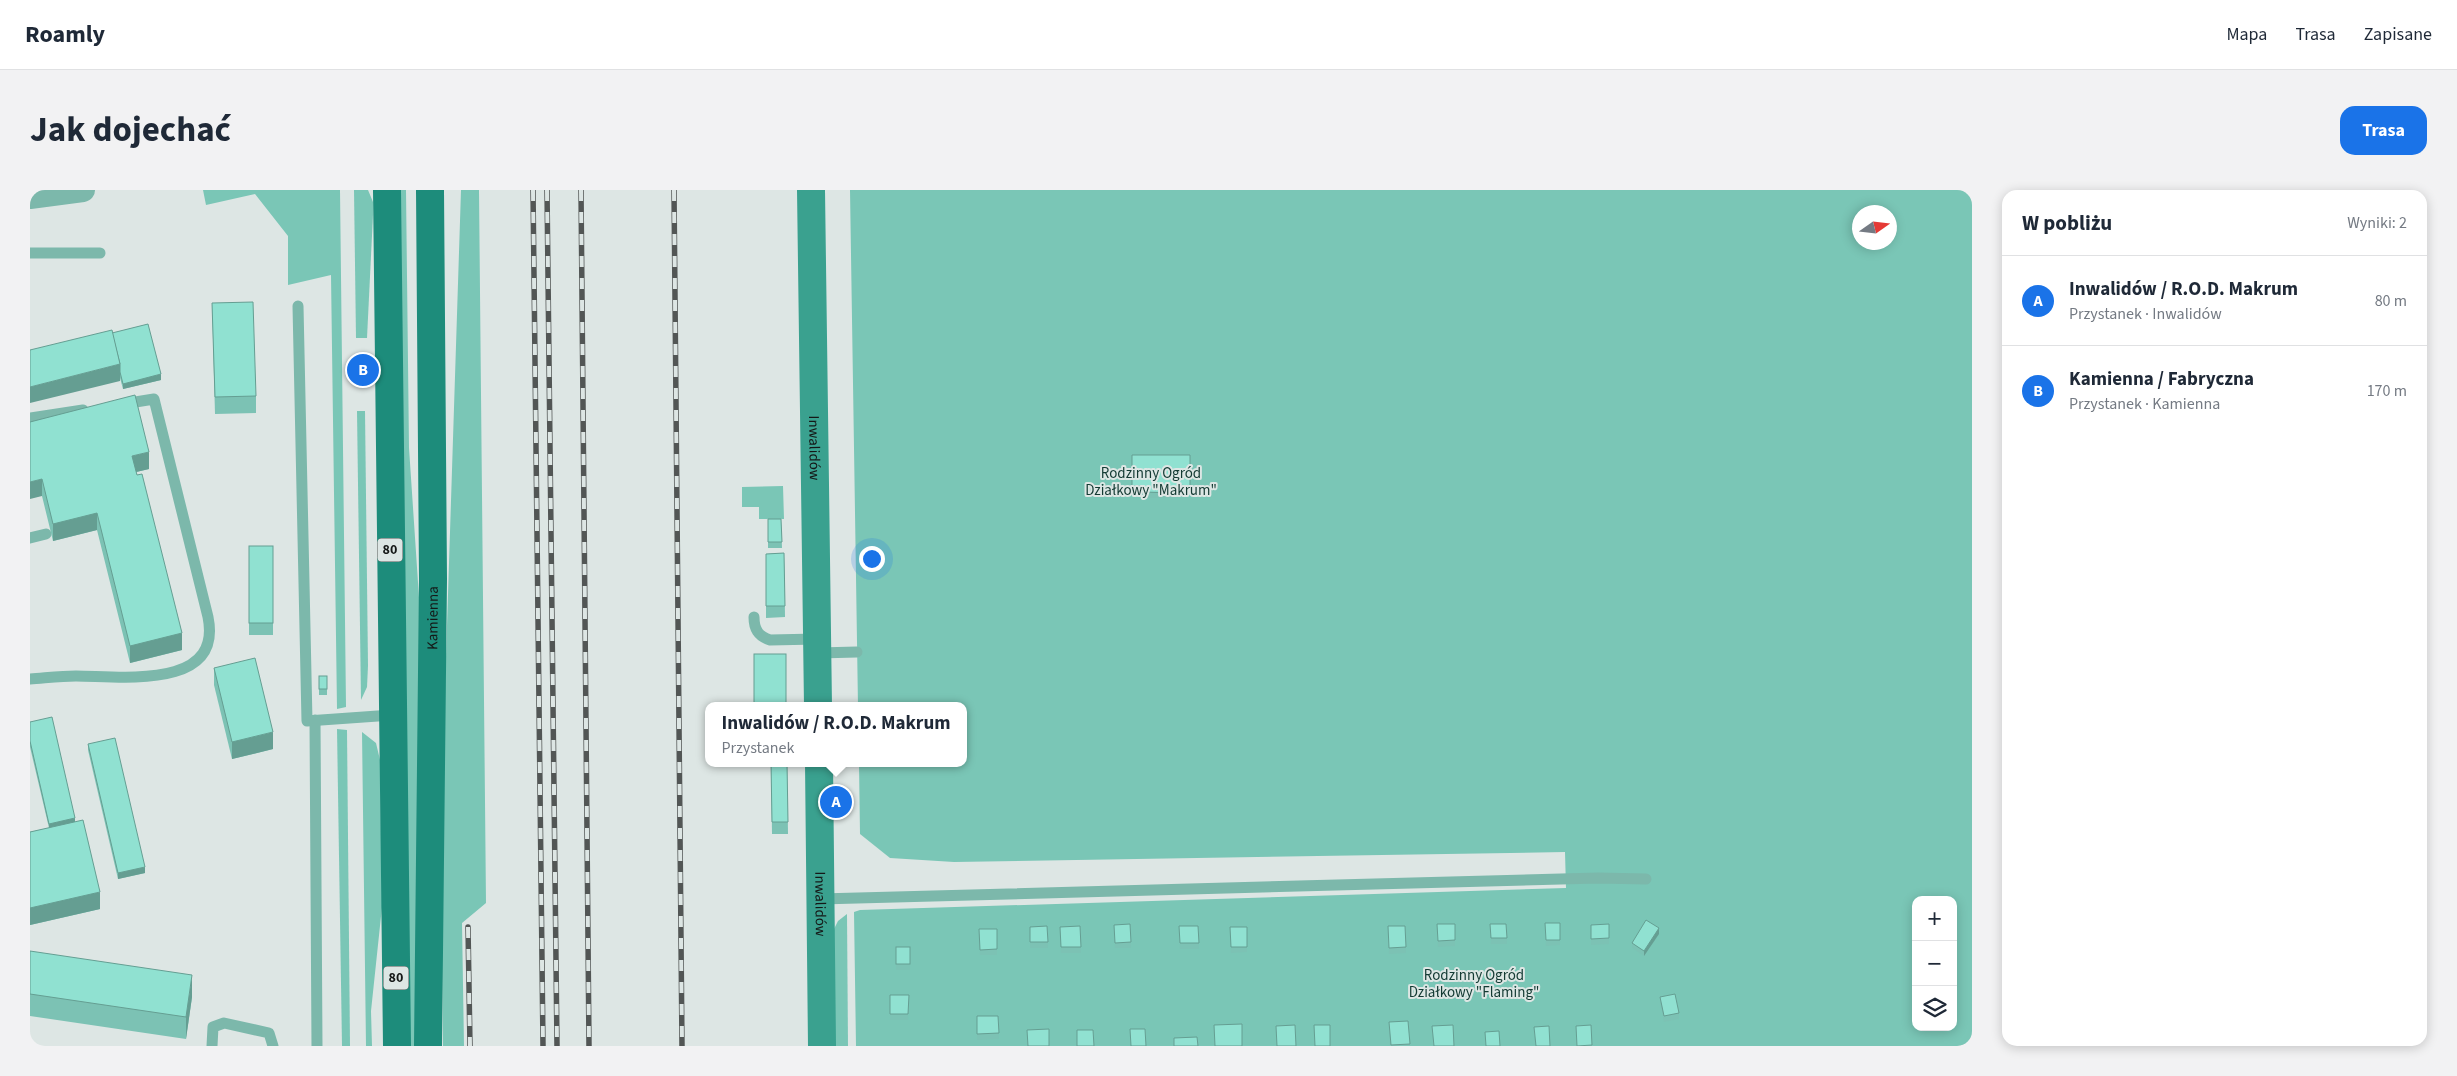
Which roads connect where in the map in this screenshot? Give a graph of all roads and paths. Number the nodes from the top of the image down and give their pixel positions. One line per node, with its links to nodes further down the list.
1 (39, 190): 6 (street)
2 (83, 190): 6 (street)
3 (387, 190): 20 (main road, 80)
4 (430, 190): 29 (main road, Kamienna / 80)
5 (811, 190): 16 (street, Inwalidów)
6 (30, 196)
7 (30, 253): 8 (lane)
8 (100, 254)
9 (298, 306): 21 (lane)
10 (116, 405): 18 (lane)
11 (96, 408): 12 (lane)
12 (30, 418)
13 (46, 534): 14 (lane)
14 (30, 538)
15 (754, 618): 16 (lane)
16 (817, 646): 17 (lane); 19 (street, Inwalidów)
17 (857, 652)
18 (30, 679)
19 (818, 702)
20 (392, 715): 21 (lane); 28 (main road, 80)
21 (315, 720): 27 (lane)
22 (819, 767): 24 (street, Inwalidów)
23 (1646, 879): 24 (lane)
24 (820, 899): 30 (street, Inwalidów)
25 (212, 1046): 26 (lane)
26 (273, 1046)
27 (317, 1046)
28 (396, 1046)
29 (428, 1046)
30 (822, 1046)

